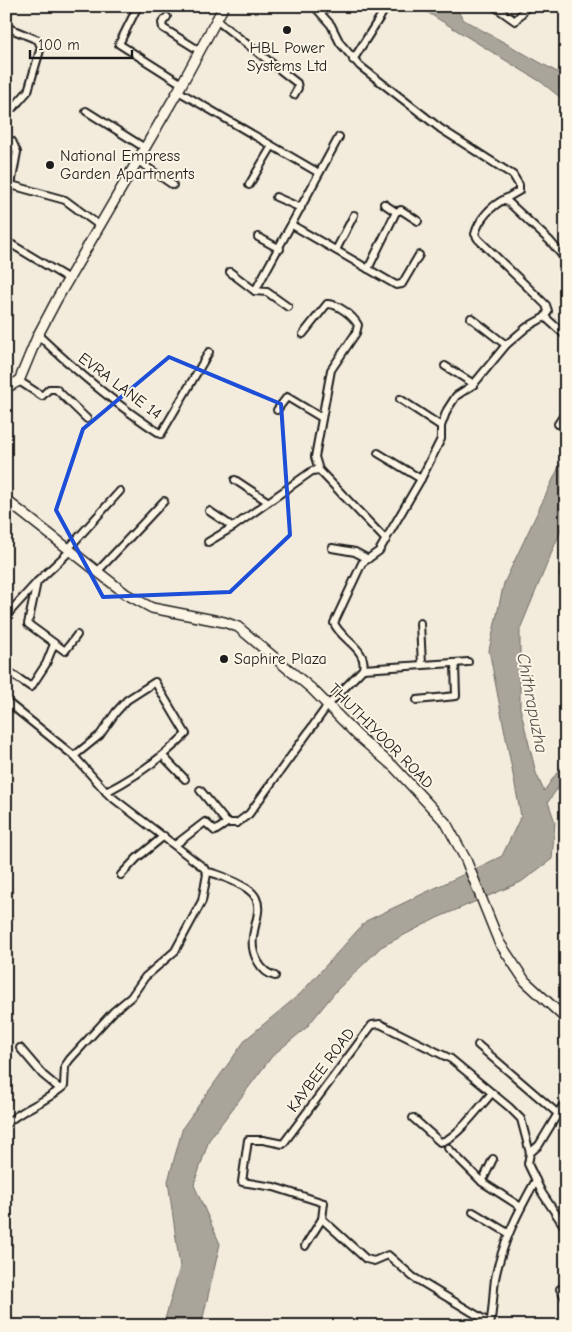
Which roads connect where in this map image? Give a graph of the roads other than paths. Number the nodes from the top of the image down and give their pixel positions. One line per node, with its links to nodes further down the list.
1 (138, 6): 12 (street)
2 (224, 6): 8 (main road)
3 (314, 6): 11 (street)
4 (387, 6): 11 (street)
5 (494, 6): 6 (street)
6 (528, 6)
7 (167, 17): 10 (street)
8 (216, 20): 10 (main road); 13 (street)
9 (6, 27): 14 (street)
10 (200, 51): 12 (main road)
11 (353, 60): 27 (street)
12 (180, 87): 18 (street); 19 (main road)
13 (294, 95)
14 (6, 108)
15 (86, 110): 19 (street)
16 (339, 137): 21 (street)
17 (6, 140): 22 (street)
18 (272, 146): 21 (street); 24 (street)
19 (145, 148): 20 (main road)
20 (138, 160): 23 (street); 34 (main road)
21 (319, 173): 29 (street)
22 (11, 185): 26 (street); 34 (street)
23 (173, 185)
24 (250, 185)
25 (276, 197): 29 (street)
26 (6, 199)
27 (505, 200): 40 (street); 46 (street)
28 (384, 204): 30 (street)
29 (301, 208): 33 (street)
30 (396, 212): 32 (street); 41 (street)
31 (354, 215): 38 (street)
32 (418, 221)
33 (292, 225): 37 (street); 38 (street)
34 (100, 226): 43 (main road)
35 (258, 237): 37 (street)
36 (6, 241): 43 (street)
37 (280, 249): 44 (street)
38 (336, 250): 41 (street)
39 (419, 255): 41 (street)
40 (566, 260)
41 (368, 269)
42 (230, 272): 44 (street)
43 (69, 279): 49 (main road)
44 (256, 291): 45 (street)
45 (288, 307)
46 (545, 316): 50 (street); 51 (street)
47 (471, 318): 51 (street)
48 (304, 334): 60 (street)
49 (38, 335): 52 (street, EVRA LANE 14); 54 (main road)
50 (566, 336)
51 (506, 345): 55 (street)
52 (209, 352)
53 (444, 366): 55 (street)
54 (19, 381): 56 (main road); 61 (street)
55 (474, 384): 63 (street)
56 (6, 388)
57 (400, 399): 63 (street)
58 (277, 410): 60 (street)
59 (566, 412): 62 (street)
60 (322, 418): 65 (street)
61 (87, 419)
62 (558, 424)
63 (441, 426): 66 (street)
64 (378, 453): 66 (street)
65 (319, 470): 71 (street); 74 (street)
66 (421, 479): 74 (street)
67 (235, 480): 71 (street)
68 (120, 491): 77 (street)
69 (6, 500): 77 (main road, THUTHIYOOR ROAD)
70 (164, 501): 79 (street)
71 (267, 501): 73 (street)
72 (209, 511): 73 (street)
73 (233, 527): 75 (street)
74 (386, 540): 78 (street)
75 (208, 542)
76 (332, 548): 78 (street)
77 (69, 550): 79 (main road, THUTHIYOOR ROAD); 80 (street)
78 (368, 559): 90 (street)
79 (97, 572): 94 (main road, THUTHIYOOR ROAD)
80 (37, 582): 81 (street); 82 (street)
81 (20, 600): 82 (street); 83 (street)
82 (32, 606): 86 (street)
83 (6, 616)
84 (420, 623): 89 (street)
85 (77, 635): 86 (street)
86 (54, 644): 91 (street)
87 (468, 662): 88 (street)
88 (455, 664): 89 (street); 92 (street)
89 (422, 665): 90 (street)
90 (363, 669): 94 (street)
91 (6, 670)
92 (417, 700)
93 (6, 701): 95 (street)
94 (328, 706): 100 (street); 106 (main road, THUTHIYOOR ROAD)
95 (74, 756): 96 (street); 99 (street)
96 (163, 756): 97 (street); 99 (street)
97 (185, 779)
98 (200, 790): 100 (street)
99 (106, 792): 101 (street)
100 (227, 822): 102 (street)
101 (164, 836): 102 (street); 104 (street)
102 (175, 845): 103 (street)
103 (207, 872): 105 (street); 109 (street)
104 (121, 875)
105 (275, 976)
106 (566, 1019)
107 (478, 1046): 112 (street)
108 (20, 1048): 109 (street)
109 (60, 1089): 114 (street)
110 (492, 1093): 113 (street); 116 (street, KAYBEE ROAD); 122 (street, KAYBEE ROAD)
111 (566, 1100): 112 (street)
112 (557, 1113): 116 (street)
113 (413, 1118)
114 (6, 1124)
115 (448, 1148): 119 (street)
116 (530, 1153): 118 (street, KAYBEE ROAD)
117 (493, 1158): 119 (street)
118 (536, 1180): 120 (street); 123 (street, KAYBEE ROAD)
119 (482, 1182): 120 (street)
120 (521, 1207): 124 (street)
121 (473, 1212): 124 (street)
122 (322, 1219): 125 (street); 128 (street)
123 (566, 1229)
124 (508, 1233): 128 (street)
125 (305, 1246)
126 (560, 1289): 127 (street)
127 (566, 1299)
128 (490, 1324)

